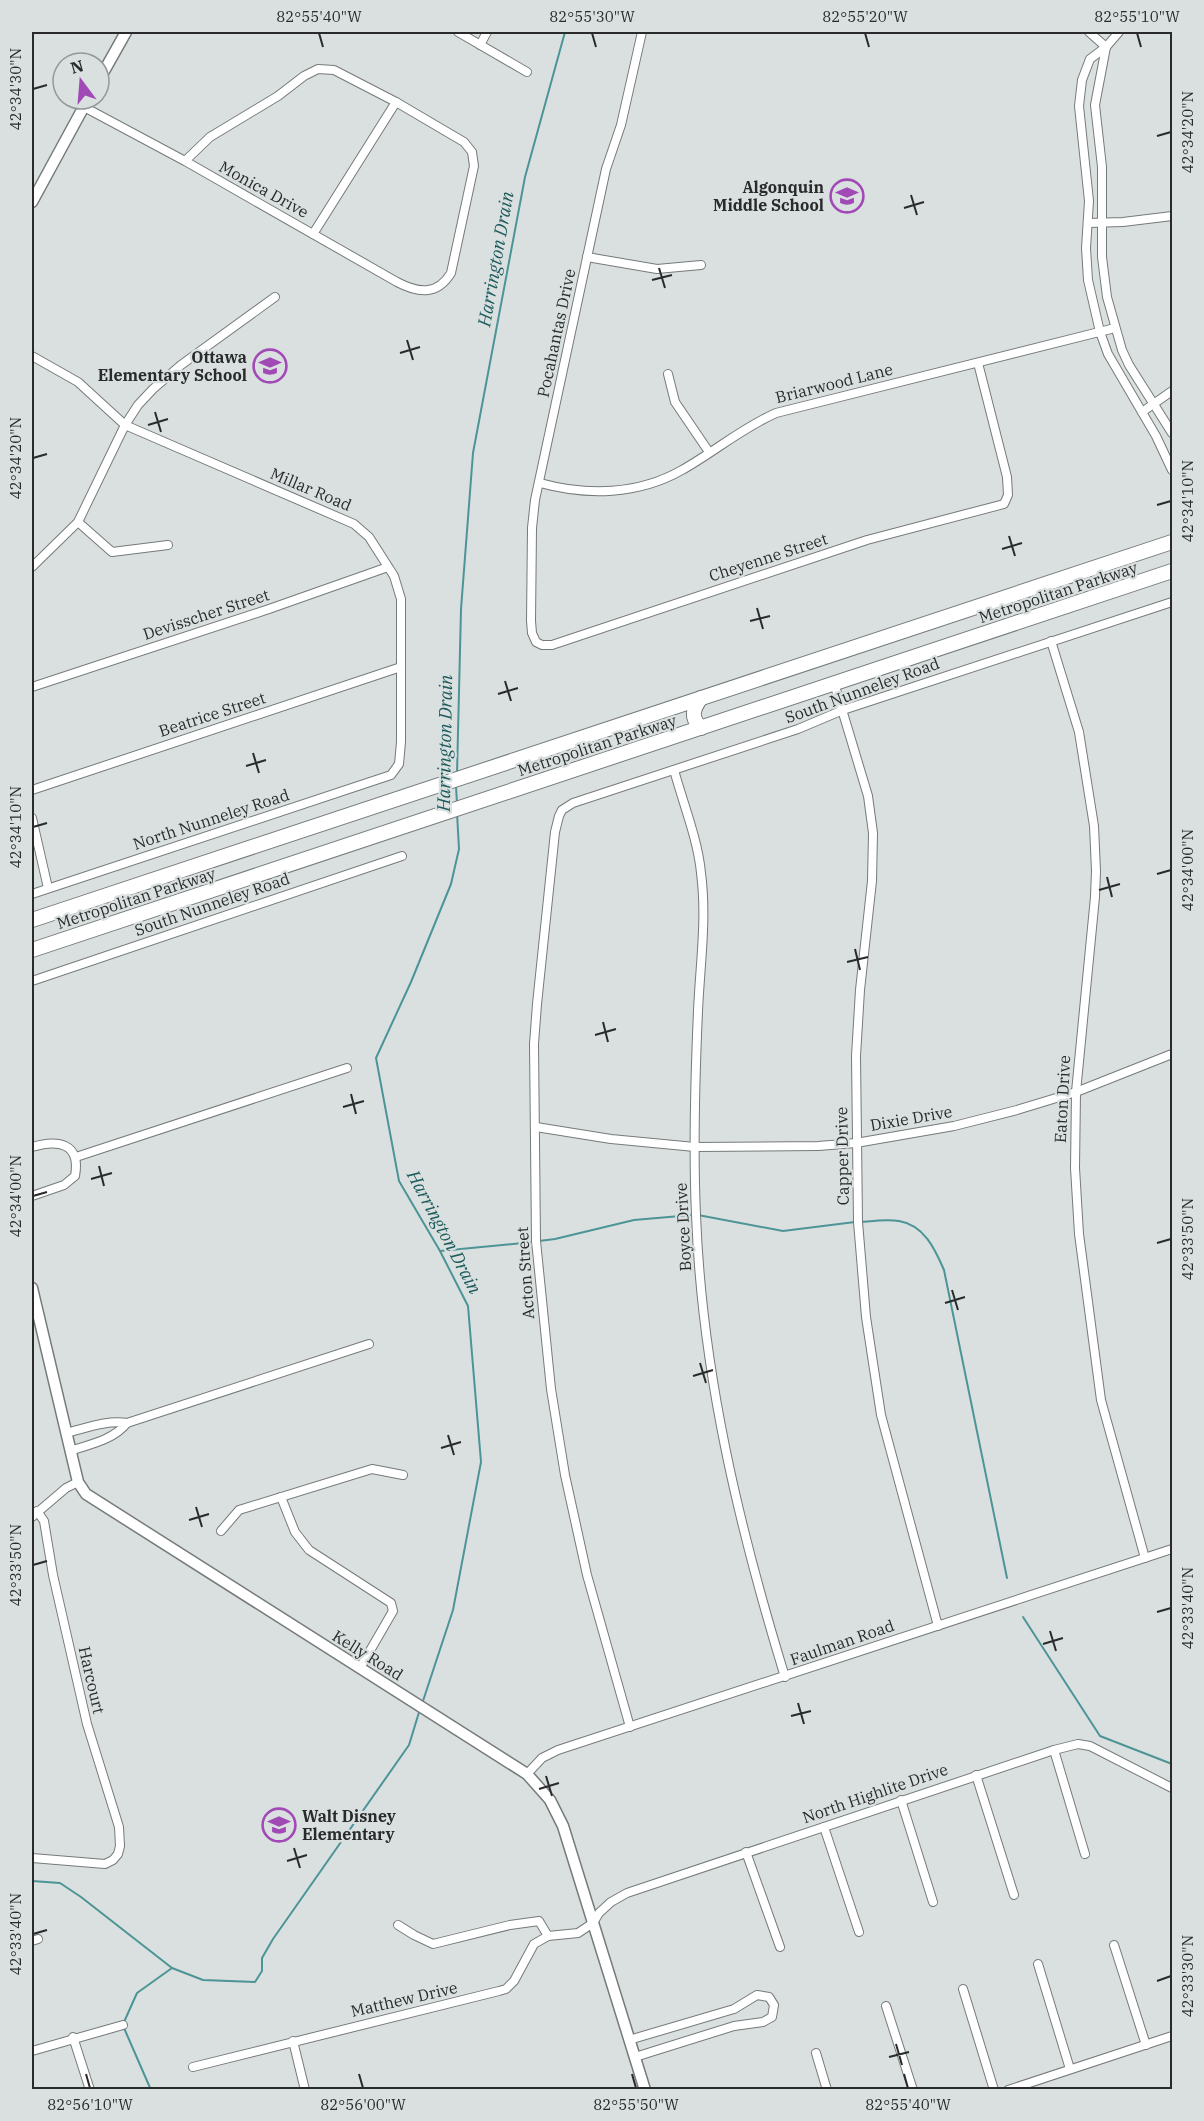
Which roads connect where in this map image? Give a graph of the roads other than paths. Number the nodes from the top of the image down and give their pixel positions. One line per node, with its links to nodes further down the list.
1 (126, 32): 9 (street)
2 (458, 32): 7 (street)
3 (487, 32): 7 (street)
4 (642, 32): 24 (street, Pocahantas Drive)
5 (1089, 32): 8 (street)
6 (1119, 32): 8 (street)
7 (480, 45): 10 (street)
8 (1106, 47): 14 (street); 15 (street)
9 (111, 59)
10 (527, 72)
11 (396, 102): 16 (street); 23 (street); 23 (street, Monica Drive)
12 (82, 111): 19 (street)
13 (100, 111): 16 (street, Monica Drive)
14 (1096, 119): 15 (street); 17 (street)
15 (1080, 122): 18 (street)
16 (185, 161): 23 (street, Monica Drive)
17 (1102, 167): 18 (street); 22 (street)
18 (1086, 169): 21 (street)
19 (32, 201)
20 (1173, 216): 22 (street)
21 (1088, 223): 22 (street); 28 (street)
22 (1102, 223): 27 (street)
23 (313, 234)
24 (587, 257): 25 (street); 39 (street, Pocahantas Drive)
25 (701, 265)
26 (275, 297): 35 (street)
27 (1115, 328): 28 (street, Briarwood Lane); 33 (street)
28 (1100, 332): 30 (street, Briarwood Lane); 34 (street)
29 (32, 356): 35 (street, Millar Road)
30 (978, 363): 37 (street, Briarwood Lane); 48 (street, Cheyenne Street)
31 (668, 374): 37 (street)
32 (1173, 391): 33 (street)
33 (1154, 403): 34 (street); 36 (street)
34 (1142, 411): 38 (street)
35 (125, 425): 40 (street); 44 (street, Millar Road)
36 (1173, 433)
37 (709, 452): 39 (street, Briarwood Lane)
38 (1173, 470)
39 (540, 483): 48 (street, Pocahantas Drive)
40 (78, 522): 42 (street); 43 (street)
41 (1173, 542): 52 (main road, Metropolitan Parkway)
42 (168, 545)
43 (32, 567)
44 (388, 567): 49 (street, Millar Road); 51 (street, Devisscher Street)
45 (1173, 571): 50 (main road, Metropolitan Parkway)
46 (1173, 602): 47 (street, South Nunneley Road)
47 (1051, 641): 53 (street, South Nunneley Road); 68 (street, Eaton Drive)
48 (538, 644)
49 (401, 667): 55 (street, Millar Road); 57 (street, Beatrice Street)
50 (834, 683): 53 (street, Capper Drive); 54 (main road, Metropolitan Parkway)
51 (32, 687)
52 (700, 698): 54 (main road); 63 (main road, Metropolitan Parkway)
53 (843, 711): 56 (street, South Nunneley Road); 70 (street, Capper Drive)
54 (701, 728): 64 (main road, Metropolitan Parkway)
55 (398, 768): 61 (street, North Nunneley Road)
56 (674, 770): 58 (street, South Nunneley Road); 72 (street, Boyce Drive)
57 (32, 790)
58 (562, 810): 69 (street, Acton Street)
59 (32, 818): 61 (street)
60 (402, 856): 65 (street, South Nunneley Road)
61 (48, 888): 62 (street, North Nunneley Road)
62 (32, 894)
63 (32, 920)
64 (32, 950)
65 (32, 981)
66 (1173, 1054): 68 (street, Dixie Drive)
67 (347, 1068): 73 (street)
68 (1076, 1092): 70 (street, Dixie Drive); 86 (street, Eaton Drive)
69 (536, 1127): 72 (street, Dixie Drive); 90 (street, Acton Street)
70 (856, 1143): 72 (street, Dixie Drive); 87 (street, Capper Drive)
71 (32, 1147): 73 (street)
72 (695, 1147): 89 (street, Boyce Drive)
73 (76, 1157): 74 (street)
74 (32, 1196)
75 (32, 1288): 78 (street, Kelly Road)
76 (369, 1344): 77 (street)
77 (127, 1423): 78 (street); 79 (street)
78 (66, 1433): 79 (street, Kelly Road)
79 (70, 1451): 81 (street, Kelly Road)
80 (403, 1475): 82 (street)
81 (78, 1482): 83 (street); 88 (street, Kelly Road)
82 (281, 1497): 84 (street); 88 (street)
83 (34, 1514): 99 (street, Harcourt)
84 (221, 1531)
85 (1173, 1549): 86 (street, Faulman Road)
86 (1145, 1558): 87 (street, Faulman Road)
87 (938, 1626): 89 (street, Faulman Road)
88 (360, 1668): 92 (street, Kelly Road)
89 (785, 1677): 90 (street, Faulman Road)
90 (630, 1728): 92 (street, Faulman Road)
91 (1054, 1750): 93 (street, North Highlite Drive); 94 (street, North Highlite Drive); 98 (street)
92 (527, 1774): 102 (street, Kelly Road)
93 (976, 1775): 95 (street, North Highlite Drive); 100 (street)
94 (1173, 1788)
95 (901, 1800): 96 (street, North Highlite Drive); 101 (street)
96 (824, 1827): 97 (street, North Highlite Drive); 104 (street)
97 (746, 1852): 102 (street, North Highlite Drive); 107 (street)
98 (1084, 1854)
99 (32, 1857)
100 (1014, 1895)
101 (933, 1902)
102 (593, 1923): 105 (street); 114 (street, Kelly Road)
103 (398, 1925): 105 (street)
104 (859, 1932)
105 (548, 1936): 115 (street, Matthew Drive)
106 (1114, 1945): 116 (street)
107 (780, 1947)
108 (1038, 1965): 121 (street)
109 (963, 1989): 127 (street)
110 (886, 2006): 126 (street)
111 (123, 2025): 113 (street)
112 (1173, 2036): 116 (street)
113 (74, 2037): 117 (street); 122 (street)
114 (629, 2040): 119 (street, Kelly Road); 119 (street)
115 (293, 2041): 120 (street, Matthew Drive); 123 (street)
116 (1146, 2045): 121 (street)
117 (32, 2051)
118 (816, 2053): 125 (street)
119 (634, 2057): 124 (street, Kelly Road)
120 (194, 2067)
121 (1070, 2068): 128 (street)
122 (90, 2090)
123 (305, 2090)
124 (645, 2090)
125 (827, 2090)
126 (913, 2090)
127 (994, 2090)
128 (1008, 2090)

